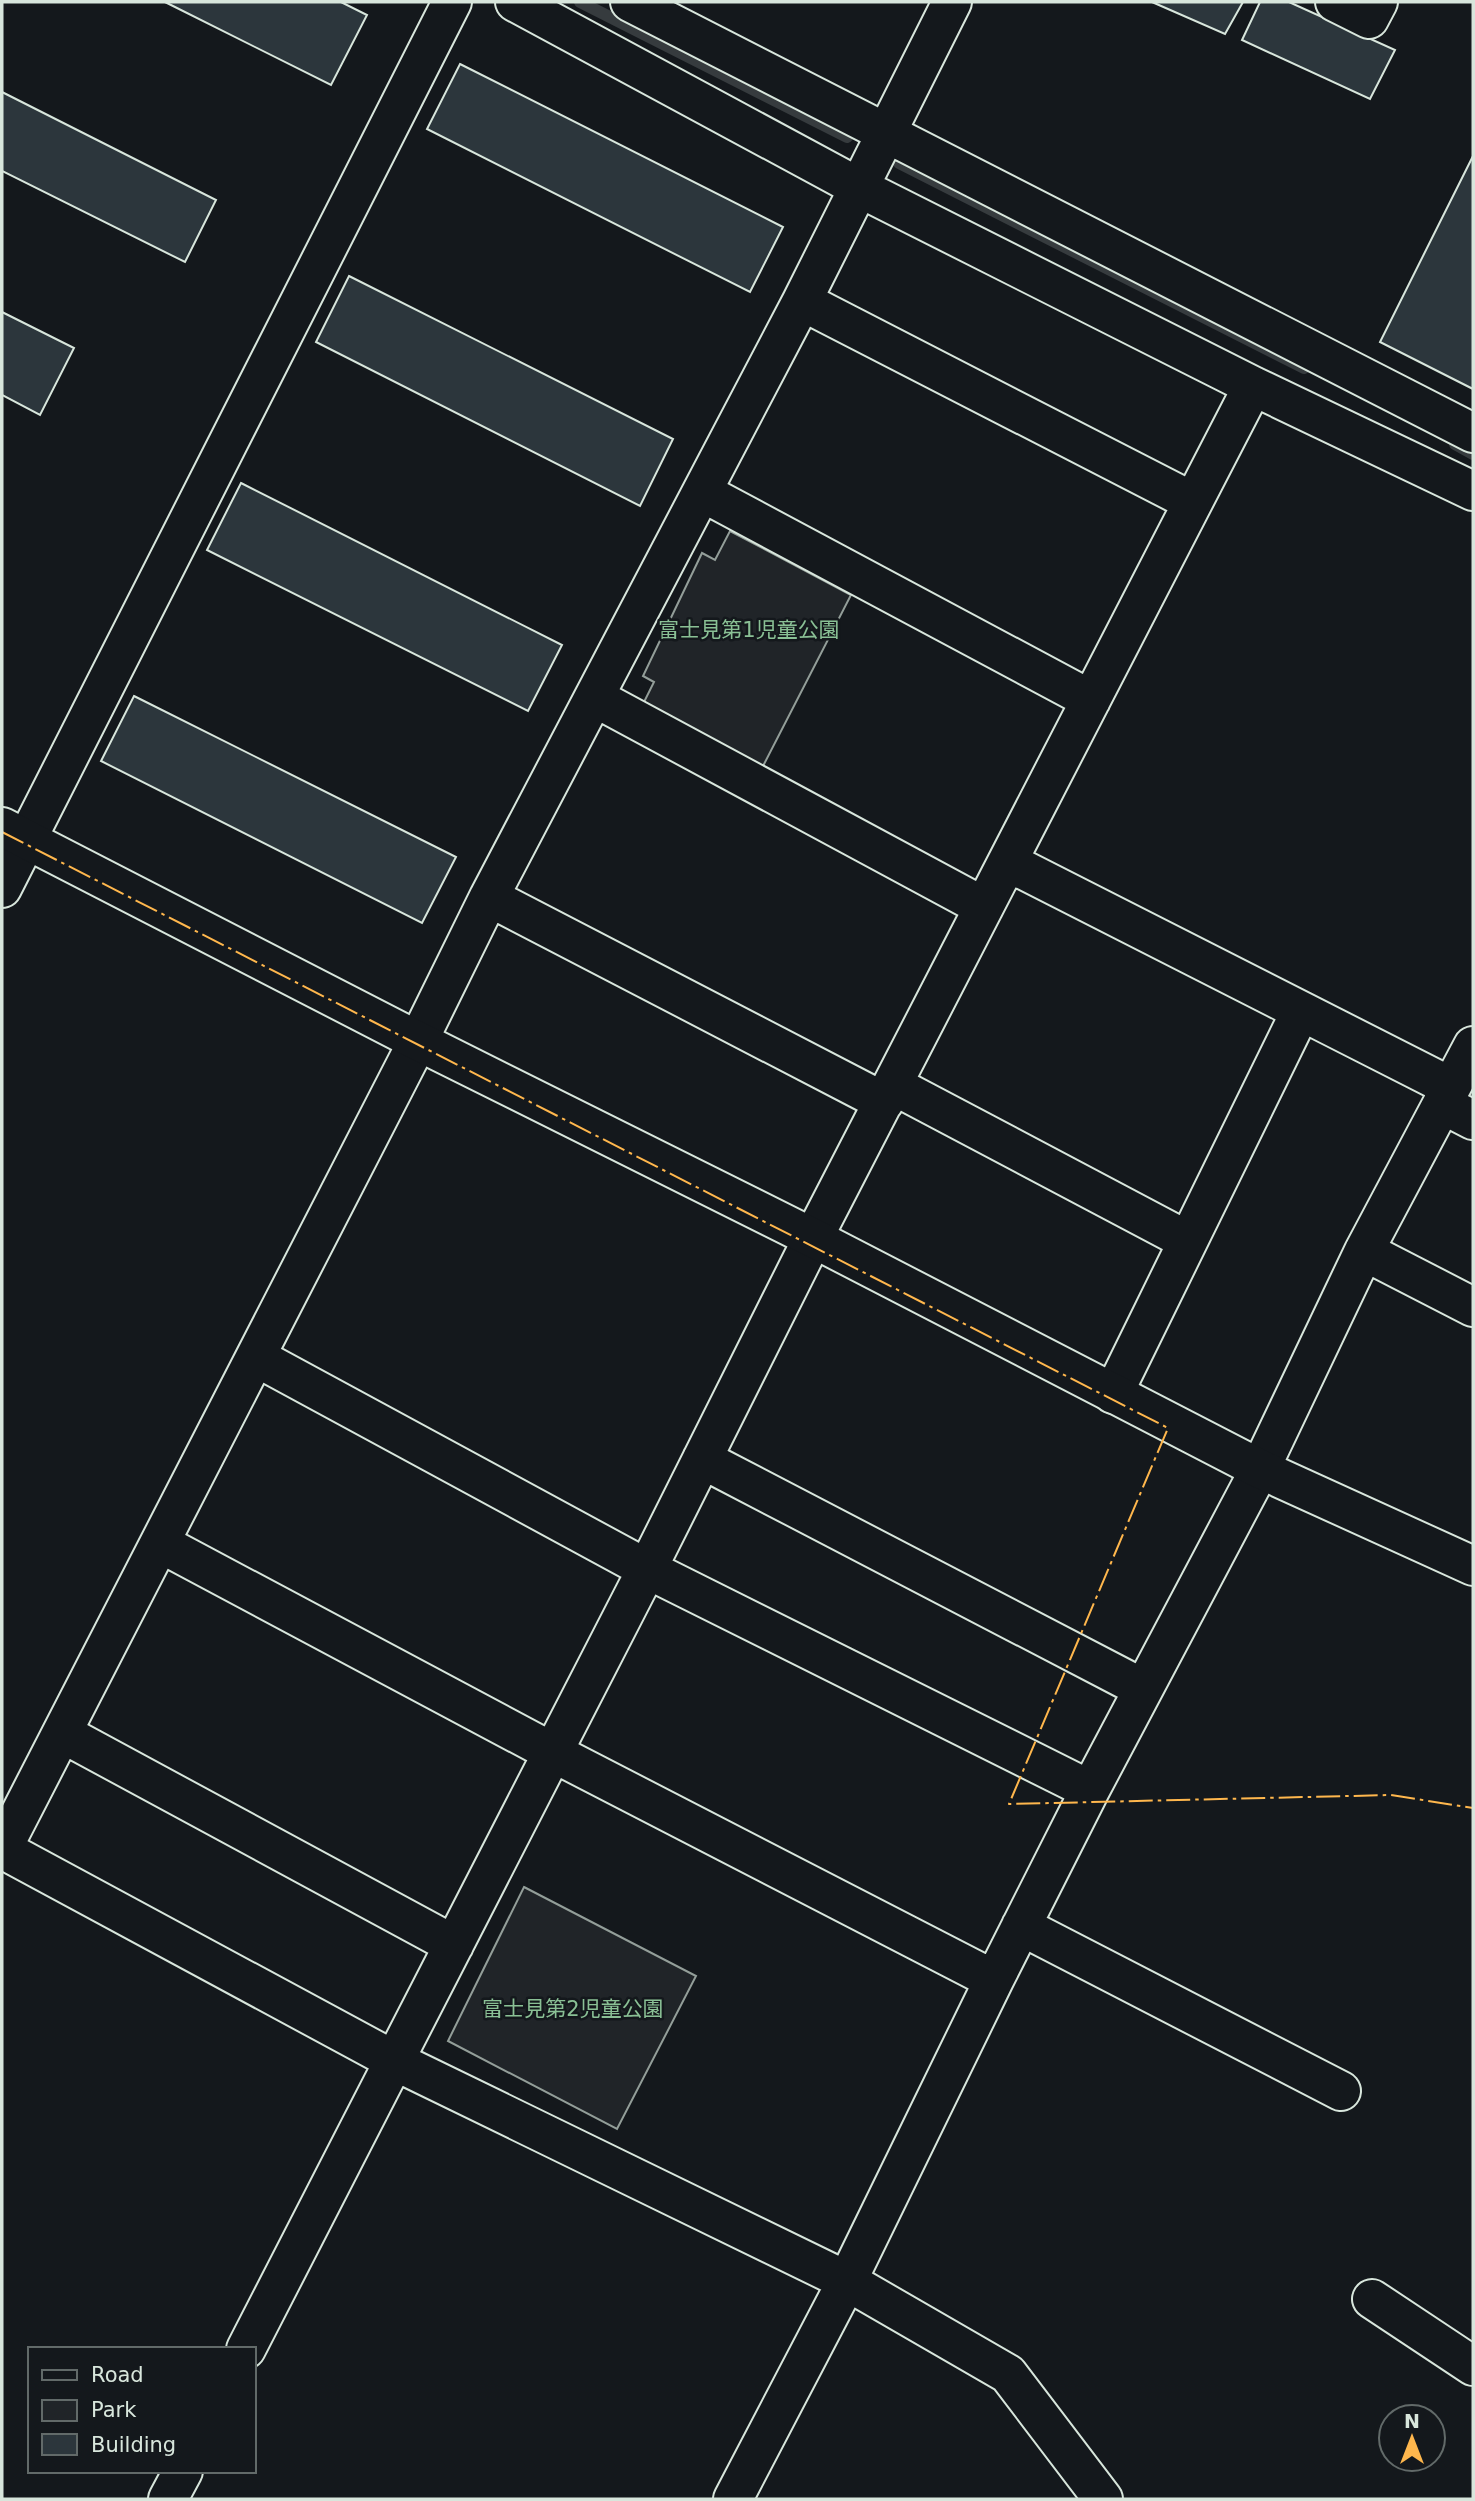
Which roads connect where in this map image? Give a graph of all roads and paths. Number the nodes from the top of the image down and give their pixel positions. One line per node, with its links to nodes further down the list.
1 (452, 2): 17 (street)
2 (516, 2): 8 (street)
3 (629, 2): 7 (street)
4 (952, 2): 7 (street)
5 (1335, 2): 6 (street)
6 (1378, 2)
7 (886, 133): 8 (street); 11 (street)
8 (858, 187): 9 (street); 10 (street)
9 (802, 301): 13 (street); 14 (street)
10 (1253, 386): 12 (street); 14 (street)
11 (1473, 433)
12 (1473, 491)
13 (702, 492): 15 (street); 16 (street)
14 (1193, 502): 16 (street)
15 (594, 697): 20 (street); 21 (street)
16 (1091, 700): 18 (street)
17 (14, 834): 19 (street); 23 (street)
18 (1007, 862): 21 (street); 22 (street)
19 (2, 888)
20 (489, 897): 23 (street); 25 (street)
21 (984, 907): 25 (street)
22 (1301, 1010): 26 (street); 28 (street)
23 (418, 1041): 27 (street); 31 (street)
24 (1473, 1046): 26 (street)
25 (888, 1093): 27 (street); 28 (street)
26 (1456, 1103): 29 (street)
27 (813, 1238): 32 (street); 33 (street)
28 (1188, 1241): 32 (street)
29 (1364, 1251): 30 (street); 34 (street)
30 (1473, 1307)
31 (256, 1357): 35 (street); 37 (street)
32 (1113, 1394): 34 (street)
33 (702, 1459): 37 (street); 38 (street)
34 (1260, 1469): 36 (street); 38 (street)
35 (160, 1543): 39 (street); 40 (street)
36 (1473, 1566)
37 (647, 1569): 40 (street); 41 (street)
38 (1142, 1688): 41 (street)
39 (62, 1733): 43 (street); 45 (street)
40 (552, 1752): 43 (street); 44 (street)
41 (1090, 1790): 42 (street)
42 (1021, 1926): 44 (street); 46 (street)
43 (454, 1945): 45 (street)
44 (994, 1980): 47 (street)
45 (395, 2061): 47 (street); 49 (street)
46 (1341, 2091)
47 (847, 2281): 53 (street); 54 (street)
48 (1372, 2299): 50 (street)
49 (247, 2347)
50 (1473, 2366)
51 (182, 2473): 52 (street)
52 (168, 2499)
53 (733, 2499)
54 (1103, 2499)

